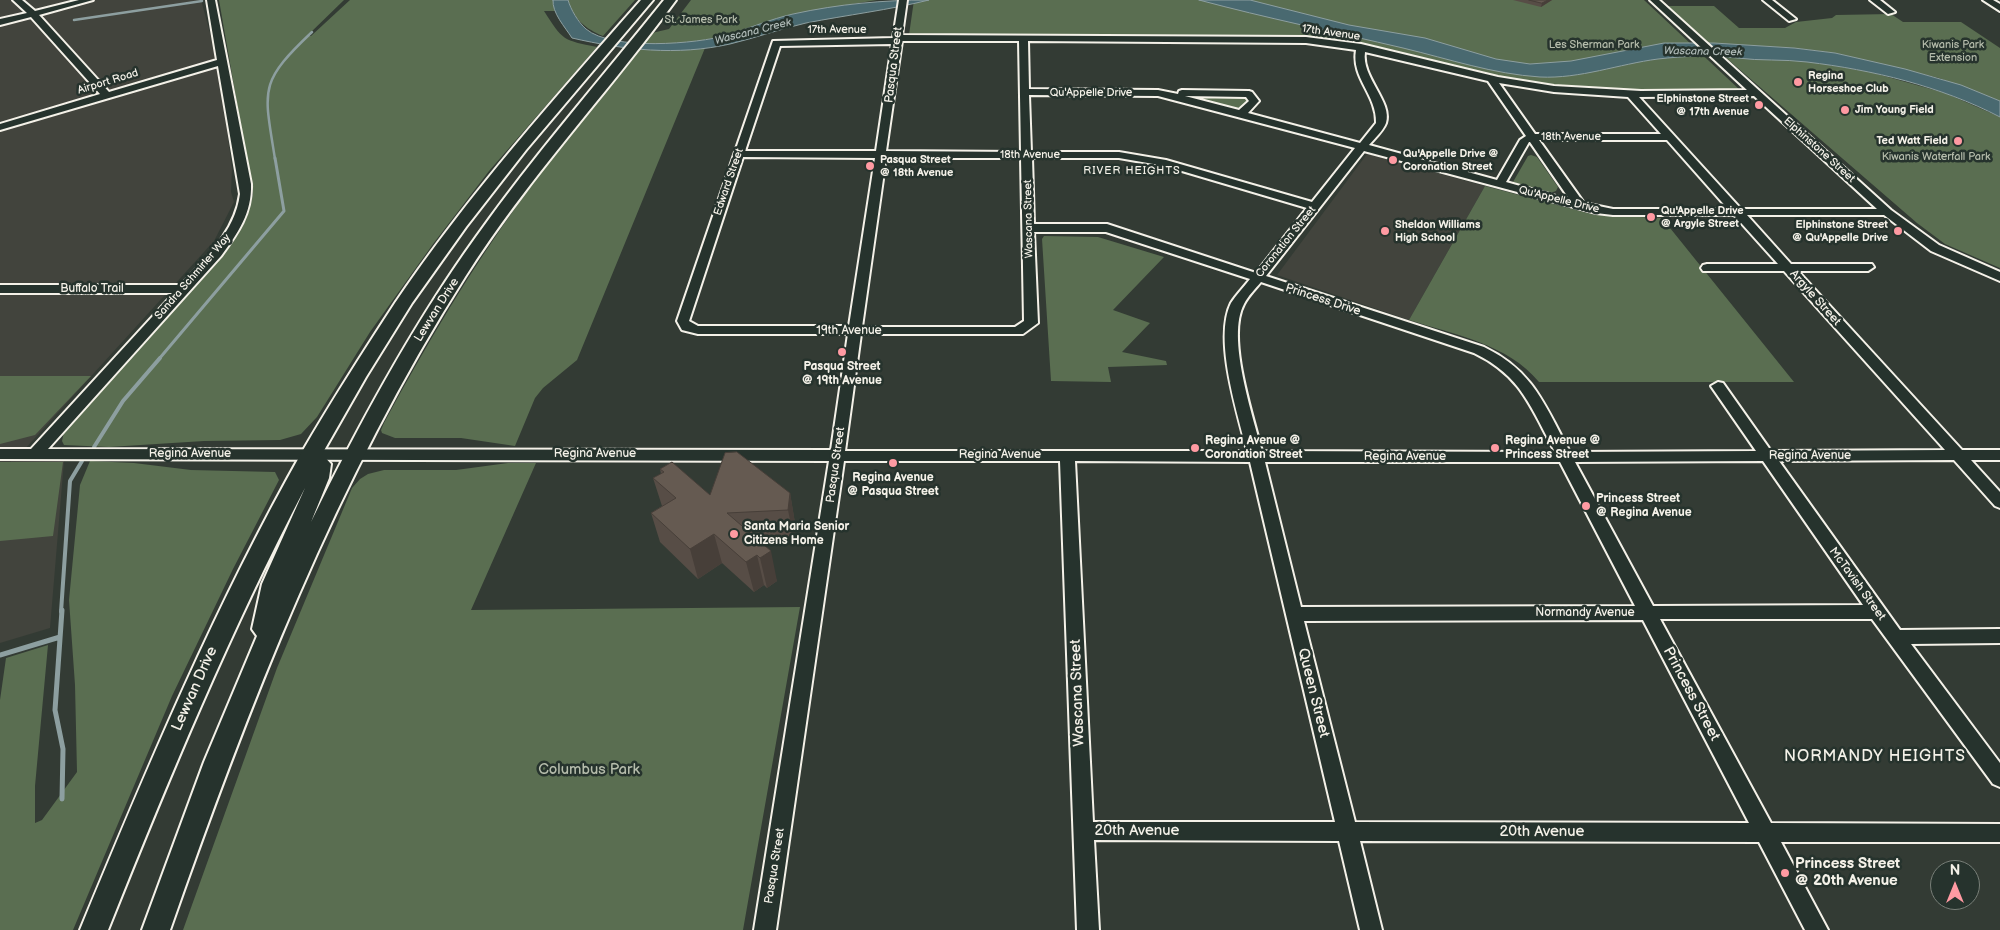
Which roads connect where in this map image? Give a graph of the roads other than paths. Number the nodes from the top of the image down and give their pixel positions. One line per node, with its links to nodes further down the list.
1 (17, 0): 11 (street)
2 (89, 0): 11 (street)
3 (210, 0): 18 (street, Sandra Schmirler Way)
4 (647, 0): 52 (main road, Lewvan Drive)
5 (670, 0): 53 (main road, Lewvan Drive)
6 (903, 0): 15 (street, Pasqua Street)
7 (1654, 0): 23 (street, Elphinstone Street)
8 (1767, 0): 12 (street)
9 (1874, 0): 10 (street)
10 (1891, 12)
11 (33, 14): 13 (street); 24 (street)
12 (1792, 19)
13 (0, 22)
14 (1023, 39): 15 (street, 17th Avenue); 17 (street, 17th Avenue); 20 (street, Wascana Street)
15 (898, 40): 16 (street, 17th Avenue); 31 (street, Pasqua Street)
16 (776, 43): 30 (street, Edward Street)
17 (1360, 47): 19 (street, 17th Avenue); 29 (street, Coronation Street)
18 (224, 61): 24 (street, Airport Road); 45 (street, Sandra Schmirler Way)
19 (1492, 80): 22 (street, 17th Avenue); 27 (street)
20 (1024, 92): 21 (street, Qu'Appelle Drive); 32 (street, Wascana Street)
21 (1158, 93): 25 (street, Qu'Appelle Drive); 25 (street, Qu'Appelle Drive)
22 (1630, 93): 23 (street, 17th Avenue); 28 (street, Argyle Street)
23 (1757, 93): 37 (street, Elphinstone Street)
24 (106, 95): 26 (street, Airport Road)
25 (1241, 114): 29 (street, Qu'Appelle Drive)
26 (0, 127)
27 (1533, 137): 28 (street, 18th Avenue); 33 (street, 18th Avenue); 35 (street)
28 (1670, 137): 36 (street, Argyle Street)
29 (1362, 147): 33 (street, Qu'Appelle Drive); 34 (street, Coronation Street)
30 (738, 154): 31 (street, 18th Avenue); 46 (street, Edward Street)
31 (882, 154): 32 (street, 18th Avenue); 47 (street, Pasqua Street)
32 (1027, 155): 34 (street, 18th Avenue); 38 (street, Wascana Street)
33 (1500, 184): 35 (street, Qu'Appelle Drive)
34 (1315, 207): 43 (street, Coronation Street)
35 (1581, 207): 36 (street, Qu'Appelle Drive)
36 (1735, 212): 37 (street, Qu'Appelle Drive); 39 (street, Argyle Street)
37 (1887, 212): 42 (street, Elphinstone Street)
38 (1029, 228): 43 (street, Princess Drive); 48 (street, Wascana Street)
39 (1787, 267): 40 (street); 41 (street); 59 (street, Argyle Street)
40 (1868, 267)
41 (1707, 268)
42 (2000, 277)
43 (1257, 279): 57 (street, Coronation Street); 60 (street, Princess Drive)
44 (0, 289): 45 (street, Buffalo Trail)
45 (184, 289): 51 (street, Sandra Schmirler Way)
46 (683, 321): 47 (street, 19th Avenue)
47 (854, 331): 48 (street, 19th Avenue); 54 (street, Pasqua Street)
48 (1018, 331)
49 (1718, 386): 58 (street, McTavish Street)
50 (0, 454): 51 (street, Regina Avenue)
51 (35, 454): 52 (street, Regina Avenue)
52 (311, 454): 53 (street, Regina Avenue); 67 (main road, Lewvan Drive); 73 (main road, Lewvan Drive)
53 (354, 454): 54 (street, Regina Avenue); 67 (main road, Lewvan Drive)
54 (837, 455): 55 (street, Regina Avenue); 75 (street, Pasqua Street)
55 (1067, 455): 57 (street, Regina Avenue); 69 (street, Wascana Street)
56 (2000, 455): 59 (street, Regina Avenue)
57 (1255, 456): 60 (street, Regina Avenue); 64 (street, Queen Street)
58 (1769, 456): 59 (street, Regina Avenue); 60 (street, Regina Avenue); 62 (street, McTavish Street)
59 (1958, 456): 61 (street, Argyle Street)
60 (1565, 457): 63 (street, Princess Street)
61 (2000, 502)
62 (1877, 612): 63 (street, Normandy Avenue); 66 (street, McTavish Street)
63 (1648, 613): 64 (street, Normandy Avenue); 71 (street, Princess Street)
64 (1294, 614): 70 (street, Queen Street)
65 (2000, 636): 66 (street)
66 (1896, 637): 68 (street, McTavish Street)
67 (260, 656): 74 (main road, Lewvan Drive)
68 (2000, 778)
69 (1083, 831): 70 (street, 20th Avenue); 76 (street, Wascana Street)
70 (1347, 831): 71 (street, 20th Avenue); 77 (street, Queen Street)
71 (1765, 832): 72 (street, 20th Avenue); 78 (street, Princess Street)
72 (2000, 832)
73 (94, 930)
74 (156, 930)
75 (765, 930)
76 (1088, 930)
77 (1371, 930)
78 (1818, 930)

